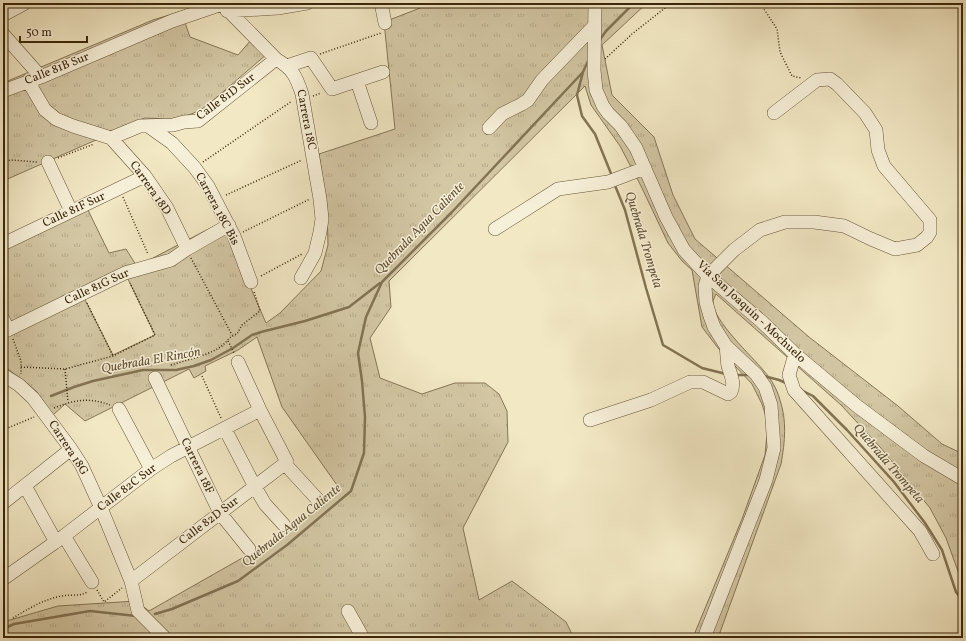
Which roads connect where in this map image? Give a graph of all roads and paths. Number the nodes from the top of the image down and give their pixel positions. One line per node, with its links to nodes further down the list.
1 (25, 3): 8 (street)
2 (307, 3): 7 (street, Calle 81B Sur)
3 (381, 3): 9 (street)
4 (595, 3): 10 (street, Vía San Joaquín - Mochuelo)
5 (669, 3): 14 (path)
6 (758, 3): 17 (path)
7 (223, 6): 13 (street, Carrera 18C); 16 (street, Calle 81B Sur)
8 (3, 15)
9 (385, 23): 12 (path)
10 (595, 25): 14 (street, Vía San Joaquín - Mochuelo); 25 (street)
11 (3, 34): 16 (street)
12 (311, 58): 13 (street); 19 (street)
13 (282, 62): 21 (street, Carrera 18C); 24 (street, Calle 81D Sur)
14 (594, 70): 31 (street, Vía San Joaquín - Mochuelo)
15 (383, 72): 18 (street)
16 (35, 79): 20 (street, Calle 81B Sur); 26 (street)
17 (817, 80): 22 (street); 44 (street)
18 (356, 81): 19 (street); 23 (street)
19 (332, 89): 21 (path)
20 (3, 91)
21 (303, 97): 27 (street, Carrera 18C); 30 (path)
22 (774, 113)
23 (371, 124)
24 (148, 126): 26 (street, Calle 81D Sur); 30 (street, Carrera 18C Bis)
25 (489, 128)
26 (111, 138): 29 (path); 32 (street, Carrera 18D)
27 (312, 155): 34 (street, Carrera 18C); 35 (path)
28 (3, 162): 29 (path)
29 (48, 162): 36 (street)
30 (195, 168): 35 (street, Carrera 18C Bis)
31 (645, 168): 37 (street); 44 (street, Vía San Joaquín - Mochuelo)
32 (145, 176): 33 (street, Calle 81F Sur); 41 (street, Carrera 18D)
33 (119, 188): 36 (street, Calle 81F Sur); 42 (path)
34 (319, 195): 38 (path); 40 (street, Carrera 18C)
35 (215, 200): 38 (street, Carrera 18C Bis)
36 (71, 211): 39 (street, Calle 81F Sur)
37 (495, 229)
38 (231, 230): 41 (street, Calle 81G Sur); 46 (street, Carrera 18C Bis)
39 (3, 244)
40 (317, 245): 45 (street, Carrera 18C); 46 (path)
41 (186, 249): 42 (street, Calle 81G Sur); 49 (path)
42 (153, 265): 43 (street, Calle 81G Sur)
43 (125, 273): 47 (street, Calle 81G Sur); 53 (path)
44 (708, 276): 51 (street); 52 (street, Vía San Joaquín - Mochuelo)
45 (301, 278)
46 (251, 282): 49 (path)
47 (82, 294): 48 (street, Calle 81G Sur); 53 (path)
48 (6, 325): 56 (path)
49 (232, 335): 50 (path)
50 (228, 341): 54 (path); 55 (path)
51 (726, 346): 66 (street); 91 (street)
52 (795, 354): 73 (street, Vía San Joaquín - Mochuelo); 83 (street)
53 (113, 356): 57 (path)
54 (236, 358): 65 (street)
55 (171, 365)
56 (22, 367): 57 (path); 61 (path)
57 (65, 369): 62 (path)
58 (3, 375): 61 (street, Carrera 18G)
59 (202, 376): 67 (path)
60 (155, 378): 69 (street, Carrera 18F)
61 (16, 384): 63 (street, Carrera 18G)
62 (68, 402): 63 (path); 64 (path)
63 (42, 409): 68 (path); 70 (street, Carrera 18G)
64 (119, 409): 72 (street)
65 (260, 410): 67 (street, Calle 82C Sur); 71 (street)
66 (590, 420)
67 (226, 429): 69 (street, Calle 82C Sur); 75 (street)
68 (3, 430)
69 (188, 446): 72 (street, Calle 82C Sur); 79 (street, Carrera 18F)
70 (71, 449): 74 (street); 78 (street, Carrera 18G)
71 (286, 463): 75 (street, Calle 82D Sur); 76 (street)
72 (151, 469): 78 (street, Calle 82C Sur)
73 (963, 479)
74 (25, 486): 77 (street); 81 (street)
75 (255, 487): 79 (street, Calle 82D Sur); 80 (street)
76 (319, 501)
77 (3, 503)
78 (101, 508): 81 (street, Calle 82C Sur); 85 (street, Carrera 18G)
79 (220, 513): 82 (street, Carrera 18F); 85 (street, Calle 82D Sur)
80 (284, 525)
81 (60, 539): 84 (street, Calle 82C Sur); 86 (street)
82 (249, 549)
83 (933, 554)
84 (3, 579)
85 (131, 581): 86 (path); 89 (street, Carrera 18G)
86 (94, 585): 88 (path)
87 (348, 611): 90 (street)
88 (13, 618)
89 (165, 638)
90 (362, 638)
91 (704, 638)

